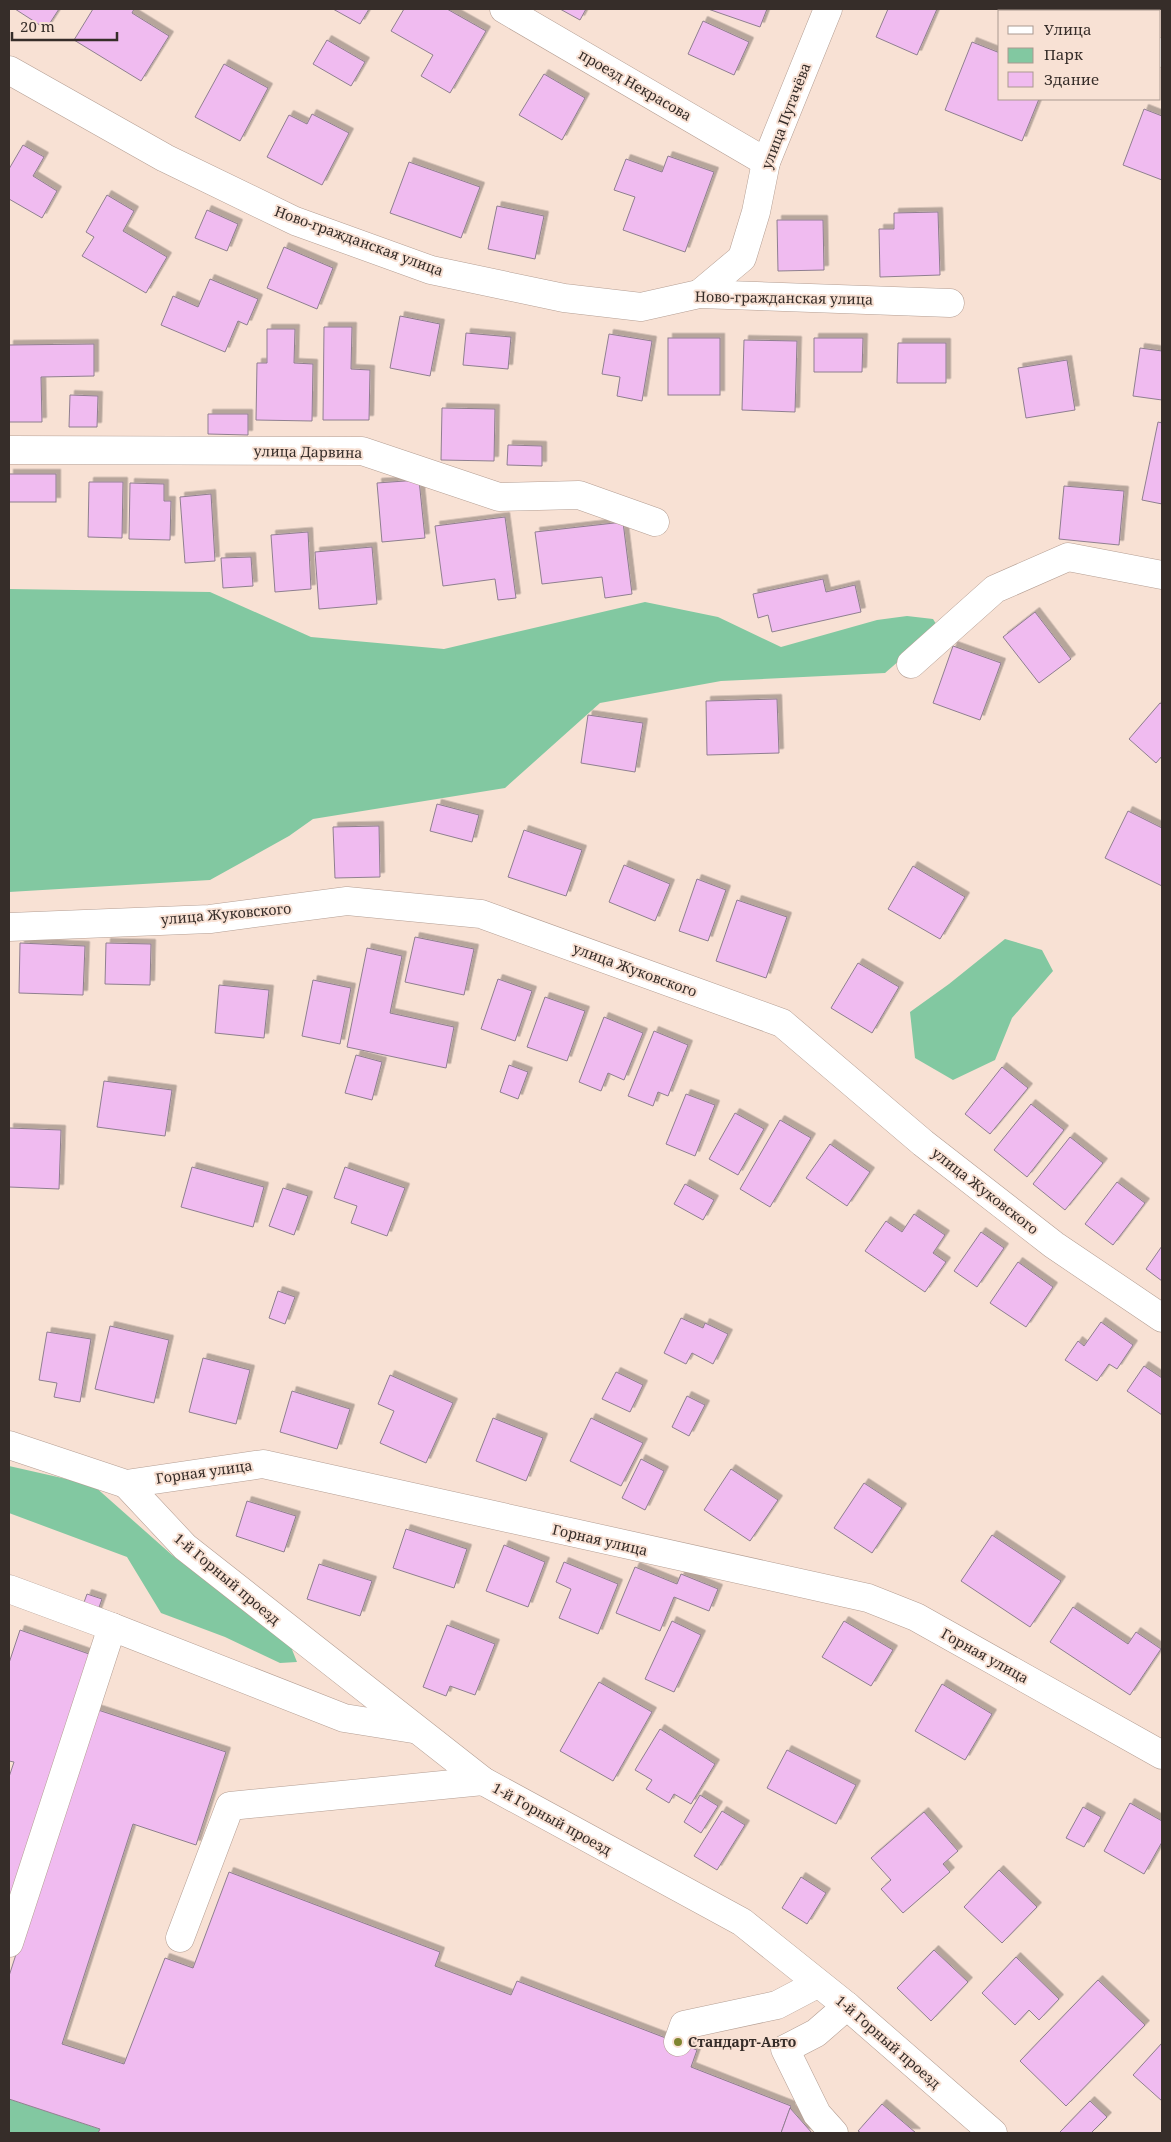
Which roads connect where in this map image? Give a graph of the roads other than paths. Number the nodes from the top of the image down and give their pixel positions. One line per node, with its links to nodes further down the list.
1 (504, 9): 4 (street, проезд Некрасова)
2 (828, 9): 4 (street, улица Пугачёва)
3 (9, 70): 5 (street, Ново-гражданская улица)
4 (766, 162): 5 (street, улица Пугачёва)
5 (699, 294): 6 (street, Ново-гражданская улица)
6 (950, 303)
7 (9, 450): 8 (street, улица Дарвина)
8 (655, 522)
9 (1162, 575): 10 (street)
10 (911, 664)
11 (9, 927): 12 (street, улица Жуковского)
12 (1162, 1318)
13 (9, 1445): 14 (street, Горная улица)
14 (126, 1484): 17 (street, 1-й Горный проезд); 18 (street, Горная улица)
15 (9, 1590): 16 (street)
16 (112, 1627): 17 (street); 21 (street)
17 (416, 1730): 19 (street, 1-й Горный проезд)
18 (1162, 1754)
19 (483, 1782): 20 (street); 22 (street, 1-й Горный проезд)
20 (180, 1938)
21 (9, 1943)
22 (817, 1984): 23 (street, 1-й Горный проезд); 24 (street)
23 (847, 2006): 25 (street); 26 (street, 1-й Горный проезд)
24 (678, 2042)
25 (834, 2133)
26 (993, 2133)

